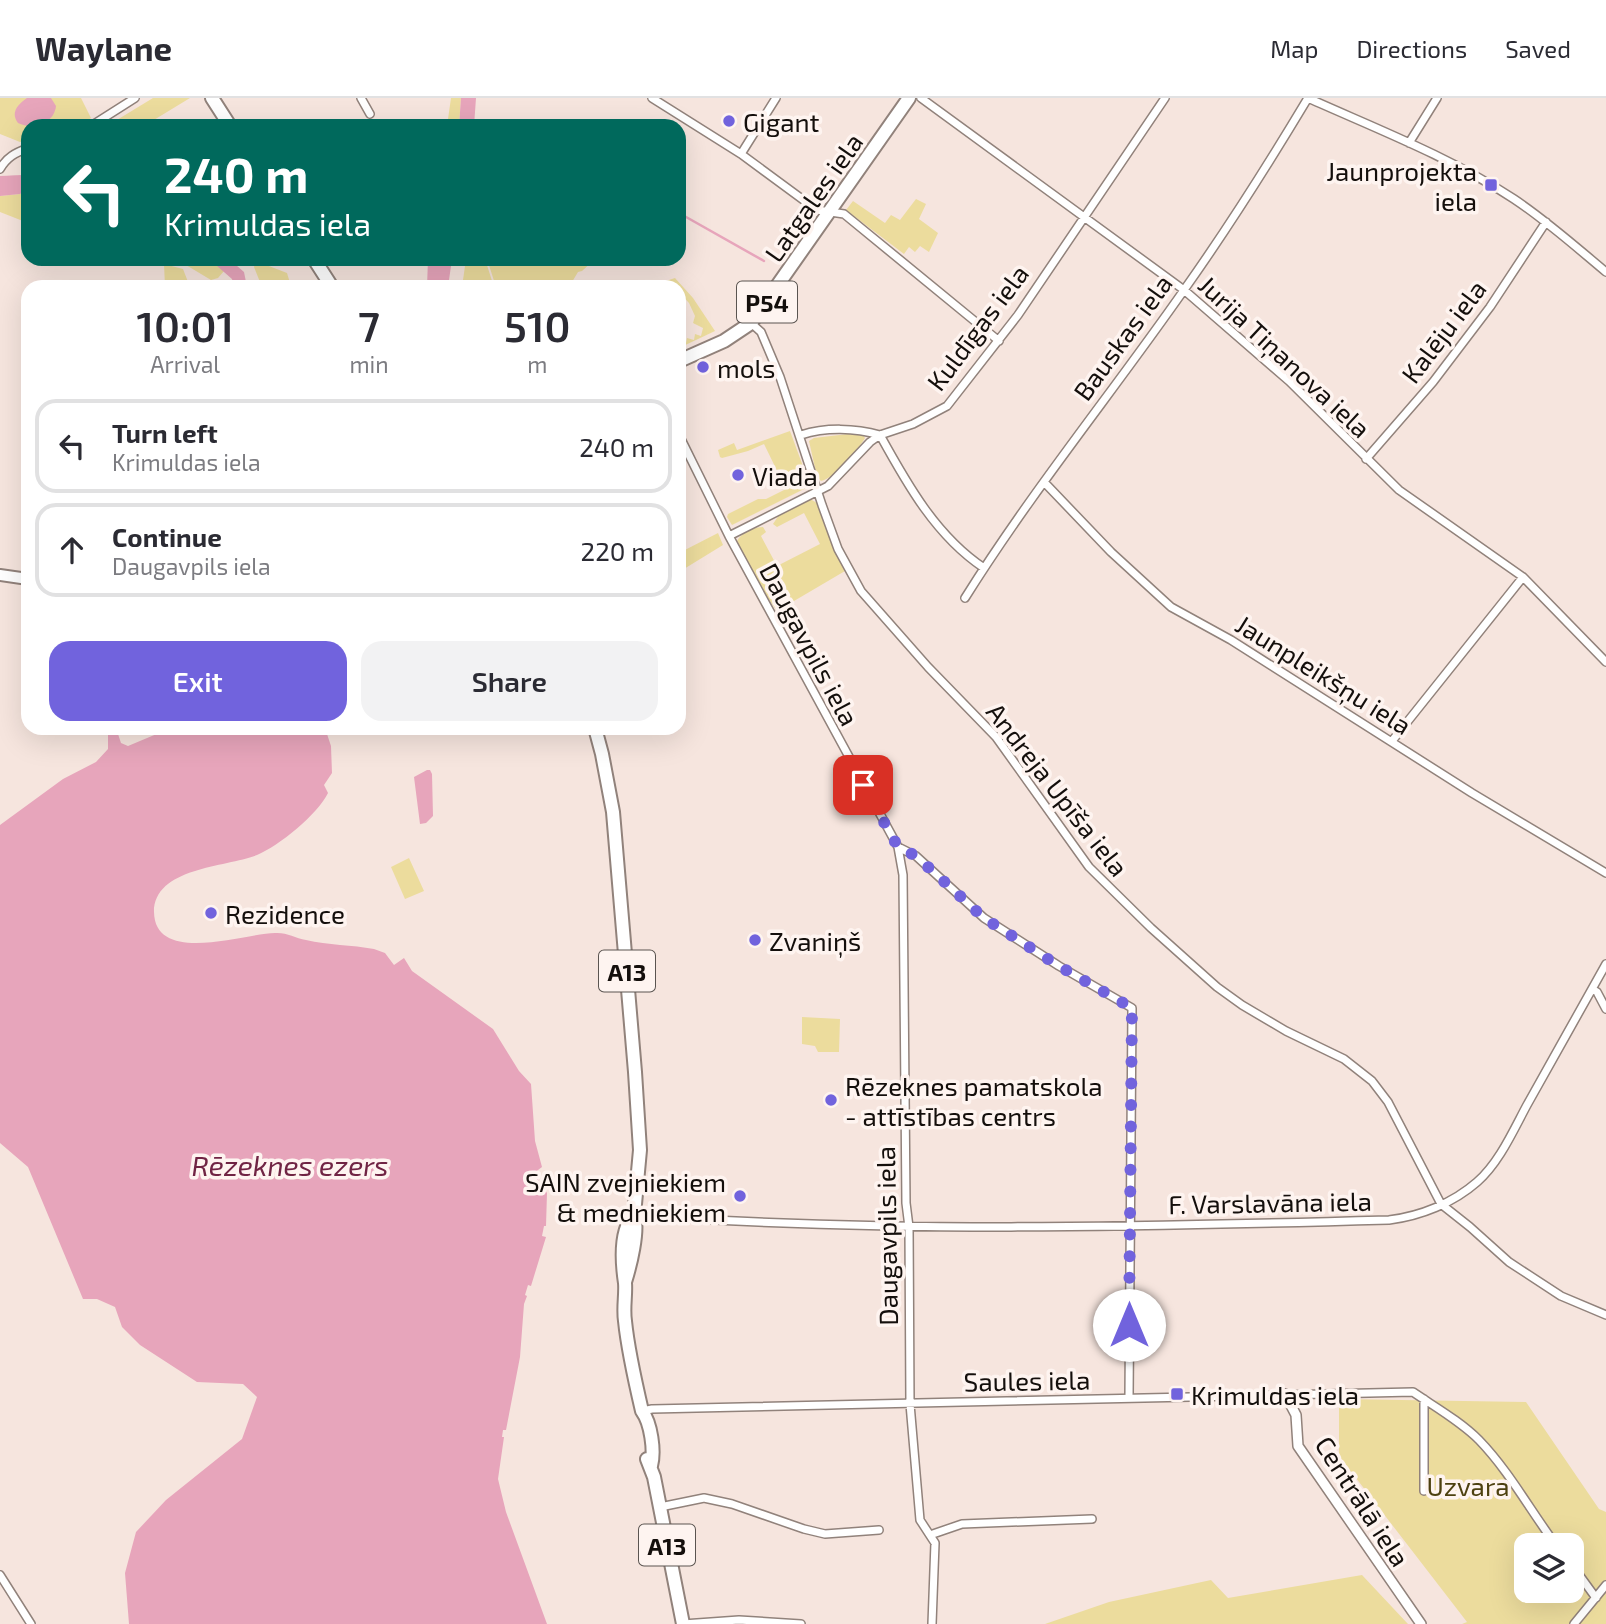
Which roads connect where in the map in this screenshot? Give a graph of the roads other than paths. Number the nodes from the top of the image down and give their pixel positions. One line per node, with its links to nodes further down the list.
1 (135, 98): 12 (street)
2 (212, 98): 13 (main road)
3 (360, 98): 11 (street)
4 (776, 98): 16 (street)
5 (909, 98): 18 (main road, Latgales iela / P54)
6 (921, 98): 19 (street, Jurija Tiņanova iela)
7 (1165, 98): 19 (street, Kuldīgas iela)
8 (1308, 98): 14 (street); 22 (street, Bauskas iela)
9 (1437, 98): 14 (street)
10 (655, 99): 16 (street)
11 (370, 114)
12 (102, 119)
13 (226, 119)
14 (1409, 143): 20 (street)
15 (21, 151): 17 (street)
16 (741, 154): 18 (street)
17 (0, 169)
18 (828, 212): 23 (main road, Latgales iela / P54); 24 (street)
19 (1084, 216): 22 (street, Jurija Tiņanova iela); 24 (street, Kuldīgas iela)
20 (1546, 222): 21 (street); 29 (street, Kalēju iela)
21 (1606, 272)
22 (1184, 290): 29 (street, Jurija Tiņanova iela); 30 (street, Bauskas iela)
23 (751, 323): 25 (main road, Latgales iela / P54); 26 (street, Andreja Upīša iela)
24 (999, 341): 27 (street, Kuldīgas iela)
25 (686, 358)
26 (801, 435): 27 (street); 31 (street, Andreja Upīša iela)
27 (880, 435): 31 (street, Kuldīgas iela); 33 (street)
28 (686, 449): 32 (street, Daugavpils iela)
29 (1366, 459): 35 (street, Jurija Tiņanova iela)
30 (1044, 481): 33 (street, Bauskas iela); 40 (street, Jaunpleikšņu iela)
31 (817, 491): 32 (street, Kuldīgas iela); 46 (street, Andreja Upīša iela)
32 (729, 537): 41 (street, Daugavpils iela)
33 (984, 568): 37 (street, Bauskas iela)
34 (0, 575): 36 (main road)
35 (1522, 577): 38 (street, Jurija Tiņanova iela); 40 (street)
36 (21, 578)
37 (965, 598)
38 (1606, 662)
39 (596, 735): 47 (main road, A13)
40 (1392, 741): 42 (street, Jaunpleikšņu iela)
41 (898, 847): 48 (street, Daugavpils iela); 49 (street)
42 (1606, 873)
43 (1606, 964): 44 (street, F. Varslavāna iela)
44 (1592, 989): 45 (street); 46 (street, F. Varslavāna iela)
45 (1606, 1009)
46 (1441, 1205): 49 (street, F. Varslavāna iela); 50 (street, Andreja Upīša iela)
47 (634, 1215): 48 (street, F. Varslavāna iela); 55 (main road, A13)
48 (909, 1227): 49 (street, F. Varslavāna iela); 54 (street, Daugavpils iela)
49 (1129, 1227): 52 (street)
50 (1605, 1313)
51 (1285, 1394): 52 (street, Saules iela); 53 (street, Saules iela); 70 (street, Centrālā iela)
52 (1129, 1398): 54 (street, Saules iela)
53 (1424, 1399): 56 (street); 60 (street)
54 (910, 1404): 55 (street, Saules iela); 61 (street, Daugavpils iela)
55 (642, 1411): 57 (main road, A13)
56 (1424, 1491)
57 (660, 1507): 59 (street); 67 (main road, A13)
58 (1092, 1519): 61 (street)
59 (879, 1530)
60 (1548, 1533)
61 (930, 1535): 69 (street, Daugavpils iela)
62 (0, 1575): 66 (street)
63 (1584, 1582): 65 (street)
64 (1606, 1585): 65 (street)
65 (1596, 1598): 71 (street)
66 (31, 1624)
67 (683, 1624): 68 (street)
68 (801, 1624)
69 (932, 1624)
70 (1421, 1624)
71 (1574, 1624)

